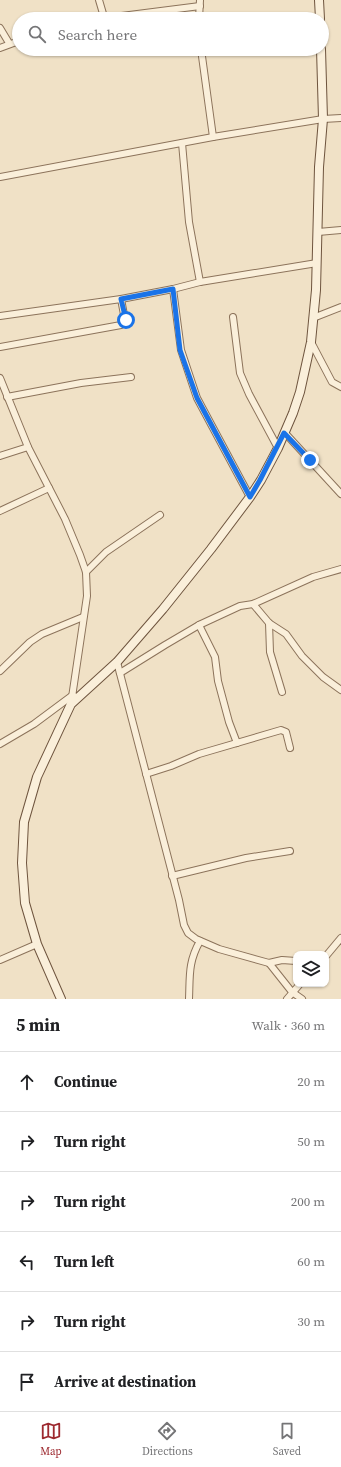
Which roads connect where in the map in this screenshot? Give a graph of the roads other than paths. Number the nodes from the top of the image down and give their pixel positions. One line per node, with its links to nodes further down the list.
1 (99, 0): 4 (street)
2 (319, 0): 6 (street)
3 (200, 3): 5 (street)
4 (100, 12)
5 (141, 12)
6 (320, 12)
7 (0, 28): 9 (street)
8 (12, 42): 9 (street)
9 (9, 43): 10 (street)
10 (0, 48)
11 (202, 56): 15 (street)
12 (321, 56): 14 (street)
13 (341, 118): 14 (street)
14 (323, 119): 15 (street); 19 (street)
15 (213, 137): 16 (street)
16 (182, 143): 17 (street); 21 (street)
17 (0, 177)
18 (341, 230): 19 (street)
19 (318, 232): 20 (street)
20 (317, 263): 21 (street); 27 (street)
21 (200, 282): 22 (street)
22 (173, 289): 23 (street); 40 (street)
23 (121, 299): 25 (street); 29 (street)
24 (341, 307): 27 (street)
25 (0, 316)
26 (233, 316): 36 (street)
27 (313, 318): 28 (street)
28 (311, 342): 32 (street); 34 (street)
29 (0, 347)
30 (131, 377): 33 (street)
31 (0, 378): 33 (street)
32 (341, 388)
33 (7, 397): 35 (street)
34 (284, 433): 36 (street); 39 (street)
35 (28, 447): 37 (street); 38 (street)
36 (278, 448): 40 (street)
37 (0, 456)
38 (49, 488): 41 (street); 44 (street)
39 (341, 494)
40 (250, 497): 49 (street)
41 (0, 511)
42 (160, 515): 44 (street)
43 (341, 569): 45 (street)
44 (86, 572): 46 (street)
45 (253, 604): 47 (street); 48 (street)
46 (84, 618): 50 (street); 54 (street)
47 (269, 624): 52 (street); 53 (street)
48 (199, 625): 51 (street); 57 (street)
49 (117, 662): 51 (street); 55 (street)
50 (0, 671)
51 (120, 673): 59 (street)
52 (341, 690)
53 (282, 692)
54 (73, 695): 55 (street); 56 (street)
55 (72, 704): 64 (street)
56 (0, 744)
57 (237, 744): 58 (street); 59 (street)
58 (290, 748)
59 (146, 774): 61 (street)
60 (290, 851): 61 (street)
61 (172, 876): 63 (street)
62 (341, 938): 65 (street)
63 (200, 941): 68 (street); 72 (street)
64 (37, 944): 66 (street); 71 (street)
65 (329, 952)
66 (0, 960)
67 (293, 961): 68 (street)
68 (269, 963): 70 (street)
69 (297, 987): 70 (street)
70 (292, 992): 73 (street); 74 (street)
71 (61, 999)
72 (189, 999)
73 (287, 999)
74 (302, 999)

